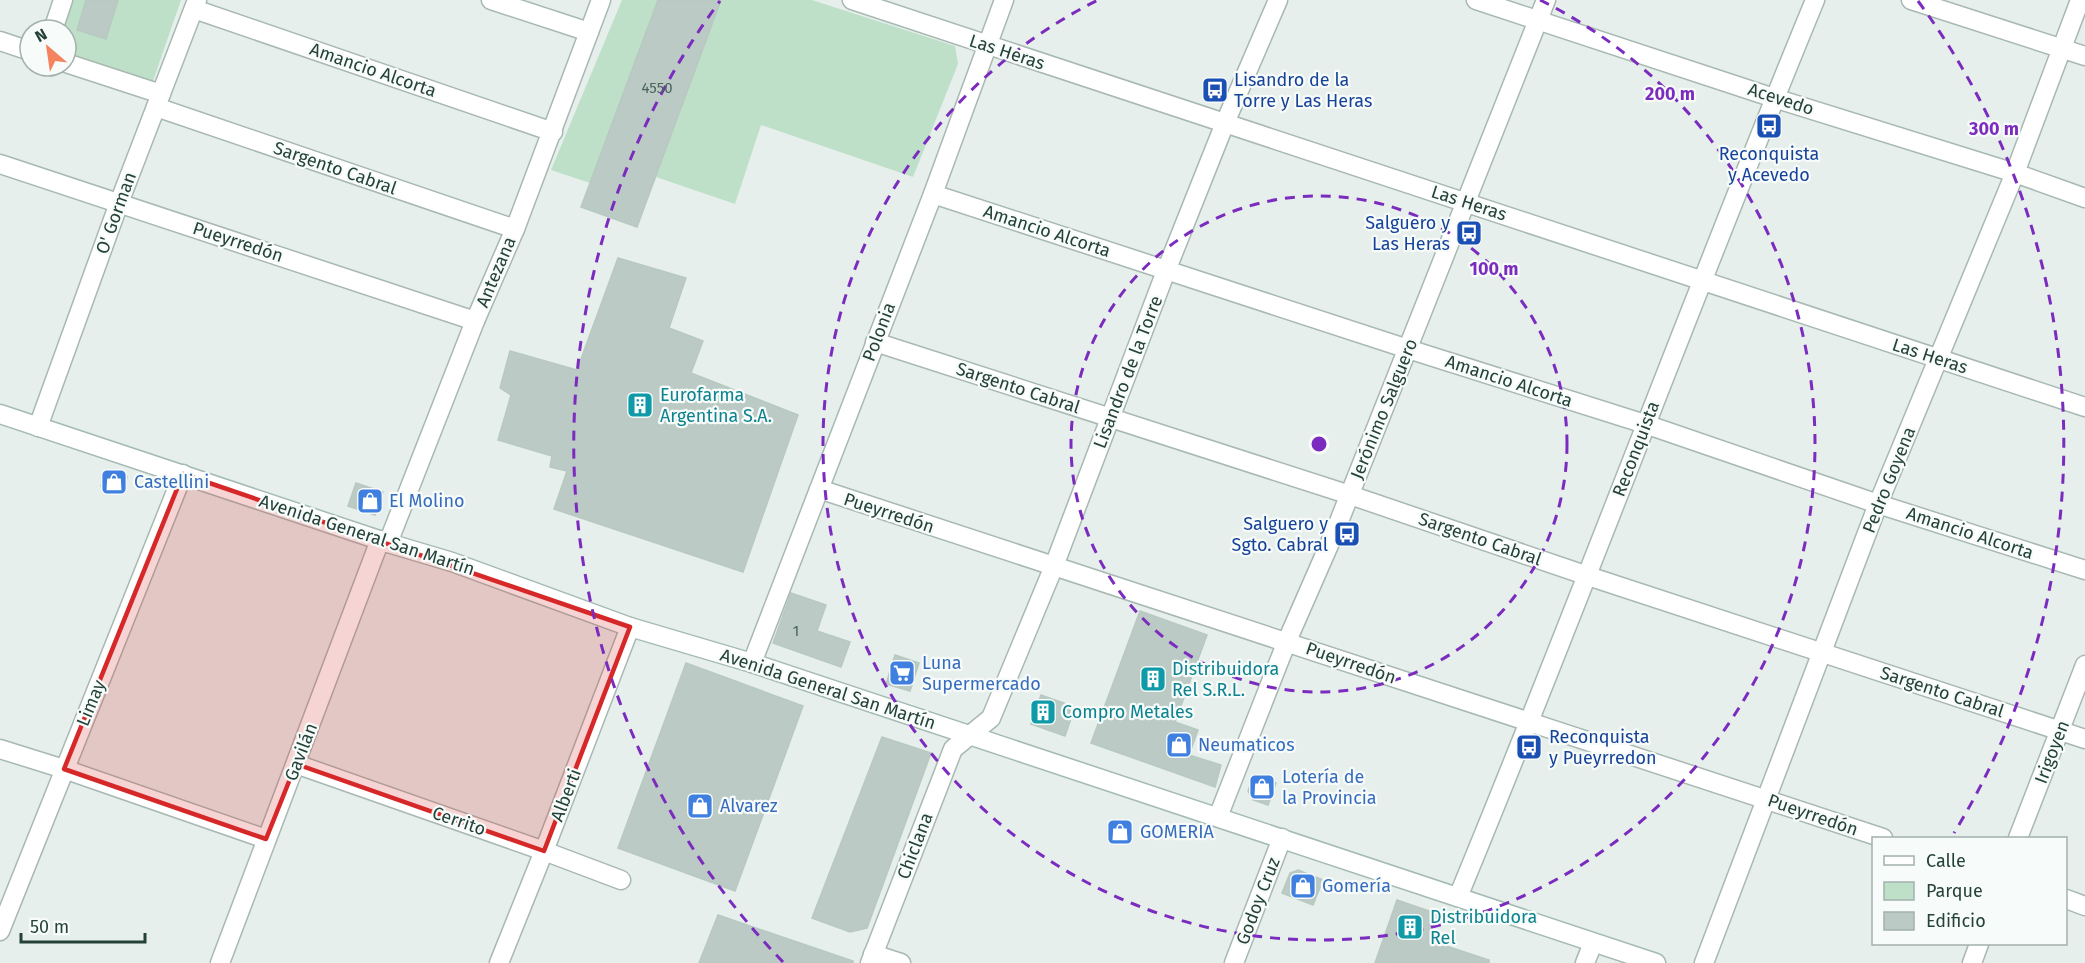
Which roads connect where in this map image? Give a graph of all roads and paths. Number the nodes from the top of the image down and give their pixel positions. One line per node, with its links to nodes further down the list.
1 (63, 0): 13 (street)
2 (491, 0): 15 (street)
3 (601, 0): 15 (street, Antezana)
4 (852, 0): 17 (street, Las Heras)
5 (1004, 0): 17 (street, Polonia)
6 (1278, 0): 24 (street, Lisandro de la Torre)
7 (1476, 0): 14 (street, Acevedo)
8 (1546, 0): 14 (street, Jerónimo Salguero)
9 (1815, 0): 22 (street, Reconquista)
10 (1911, 0): 19 (street)
11 (2080, 0): 19 (street, Pedro Goyena)
12 (195, 5): 23 (street, O' Gorman); 25 (street, Amancio Alcorta)
13 (57, 18)
14 (1538, 20): 22 (street, Acevedo); 30 (street, Jerónimo Salguero)
15 (589, 32): 25 (street, Antezana)
16 (0, 41): 18 (street)
17 (986, 45): 24 (street, Las Heras); 28 (street, Polonia)
18 (18, 47)
19 (2062, 49): 20 (street); 27 (street, Pedro Goyena)
20 (2085, 56)
21 (78, 68): 23 (street, Sargento Cabral)
22 (1774, 98): 27 (street, Acevedo); 34 (street, Reconquista)
23 (158, 100): 31 (street, O' Gorman); 32 (street, Sargento Cabral)
24 (1225, 123): 30 (street, Las Heras); 33 (street, Lisandro de la Torre)
25 (553, 132): 32 (street, Antezana)
26 (0, 164): 31 (street, Pueyrredón)
27 (2015, 172): 29 (street, Acevedo); 38 (street, Pedro Goyena)
28 (933, 194): 33 (street, Amancio Alcorta); 36 (street, Polonia)
29 (2085, 198)
30 (1466, 201): 34 (street, Las Heras); 37 (street, Jerónimo Salguero)
31 (119, 203): 35 (street, Pueyrredón); 43 (street, O' Gorman)
32 (515, 229): 35 (street, Antezana)
33 (1166, 271): 37 (street, Amancio Alcorta); 41 (street, Lisandro de la Torre)
34 (1701, 279): 38 (street, Las Heras); 42 (street, Reconquista)
35 (475, 321): 48 (street, Antezana)
36 (875, 342): 41 (street, Sargento Cabral); 45 (street, Polonia)
37 (1408, 349): 42 (street, Amancio Alcorta); 46 (street, Jerónimo Salguero)
38 (1938, 359): 39 (street, Las Heras); 47 (street, Pedro Goyena)
39 (2085, 407)
40 (0, 414): 43 (street, Avenida General San Martín)
41 (1110, 418): 46 (street, Sargento Cabral); 49 (street, Lisandro de la Torre)
42 (1645, 424): 47 (street, Amancio Alcorta); 51 (street, Reconquista)
43 (38, 427): 44 (street, Avenida General San Martín)
44 (183, 474): 48 (street, Avenida General San Martín); 63 (street, Limay)
45 (819, 489): 49 (street, Pueyrredón); 55 (street, Polonia)
46 (1350, 495): 51 (street, Sargento Cabral); 53 (street, Jerónimo Salguero)
47 (1878, 504): 50 (street, Amancio Alcorta); 54 (street, Pedro Goyena)
48 (384, 541): 52 (street, Avenida General San Martín); 62 (street, Gavilán)
49 (1054, 566): 53 (street, Pueyrredón); 59 (street, Lisandro de la Torre)
50 (2085, 570)
51 (1588, 576): 54 (street, Sargento Cabral); 57 (street, Reconquista)
52 (630, 627): 55 (street, Avenida General San Martín); 70 (street, Alberti)
53 (1287, 642): 57 (street, Pueyrredón); 65 (street, Jerónimo Salguero)
54 (1822, 653): 58 (street, Sargento Cabral); 64 (street, Pedro Goyena)
55 (752, 663): 59 (street, Avenida General San Martín)
56 (2085, 665): 58 (street, Irigoyen)
57 (1530, 723): 64 (street, Pueyrredón); 72 (street, Reconquista)
58 (2060, 731): 60 (street, Sargento Cabral); 67 (street, Irigoyen)
59 (969, 736): 65 (street, Avenida General San Martín); 78 (street, Chiclana)
60 (2085, 739)
61 (0, 749): 63 (street)
62 (296, 764): 69 (street, Gavilán); 70 (street, Cerrito)
63 (64, 769): 69 (street); 75 (street, Limay)
64 (1767, 799): 66 (street, Pueyrredón); 85 (street, Pedro Goyena)
65 (1218, 817): 68 (street, Avenida General San Martín)
66 (1880, 837)
67 (2018, 837)
68 (1282, 838): 72 (street, Avenida General San Martín); 82 (street, Godoy Cruz)
69 (266, 839): 79 (street, Gavilán)
70 (544, 851): 71 (street, Cerrito); 80 (street, Alberti)
71 (621, 880)
72 (1458, 897): 76 (street, Avenida General San Martín)
73 (2067, 899): 74 (street)
74 (2085, 906)
75 (0, 931)
76 (1593, 943): 83 (street); 84 (street, Avenida General San Martín)
77 (1979, 945): 86 (street)
78 (872, 958): 81 (street)
79 (220, 963)
80 (498, 963)
81 (901, 963)
82 (1234, 963)
83 (1585, 963)
84 (1656, 963)
85 (1704, 963)
86 (1972, 963)

